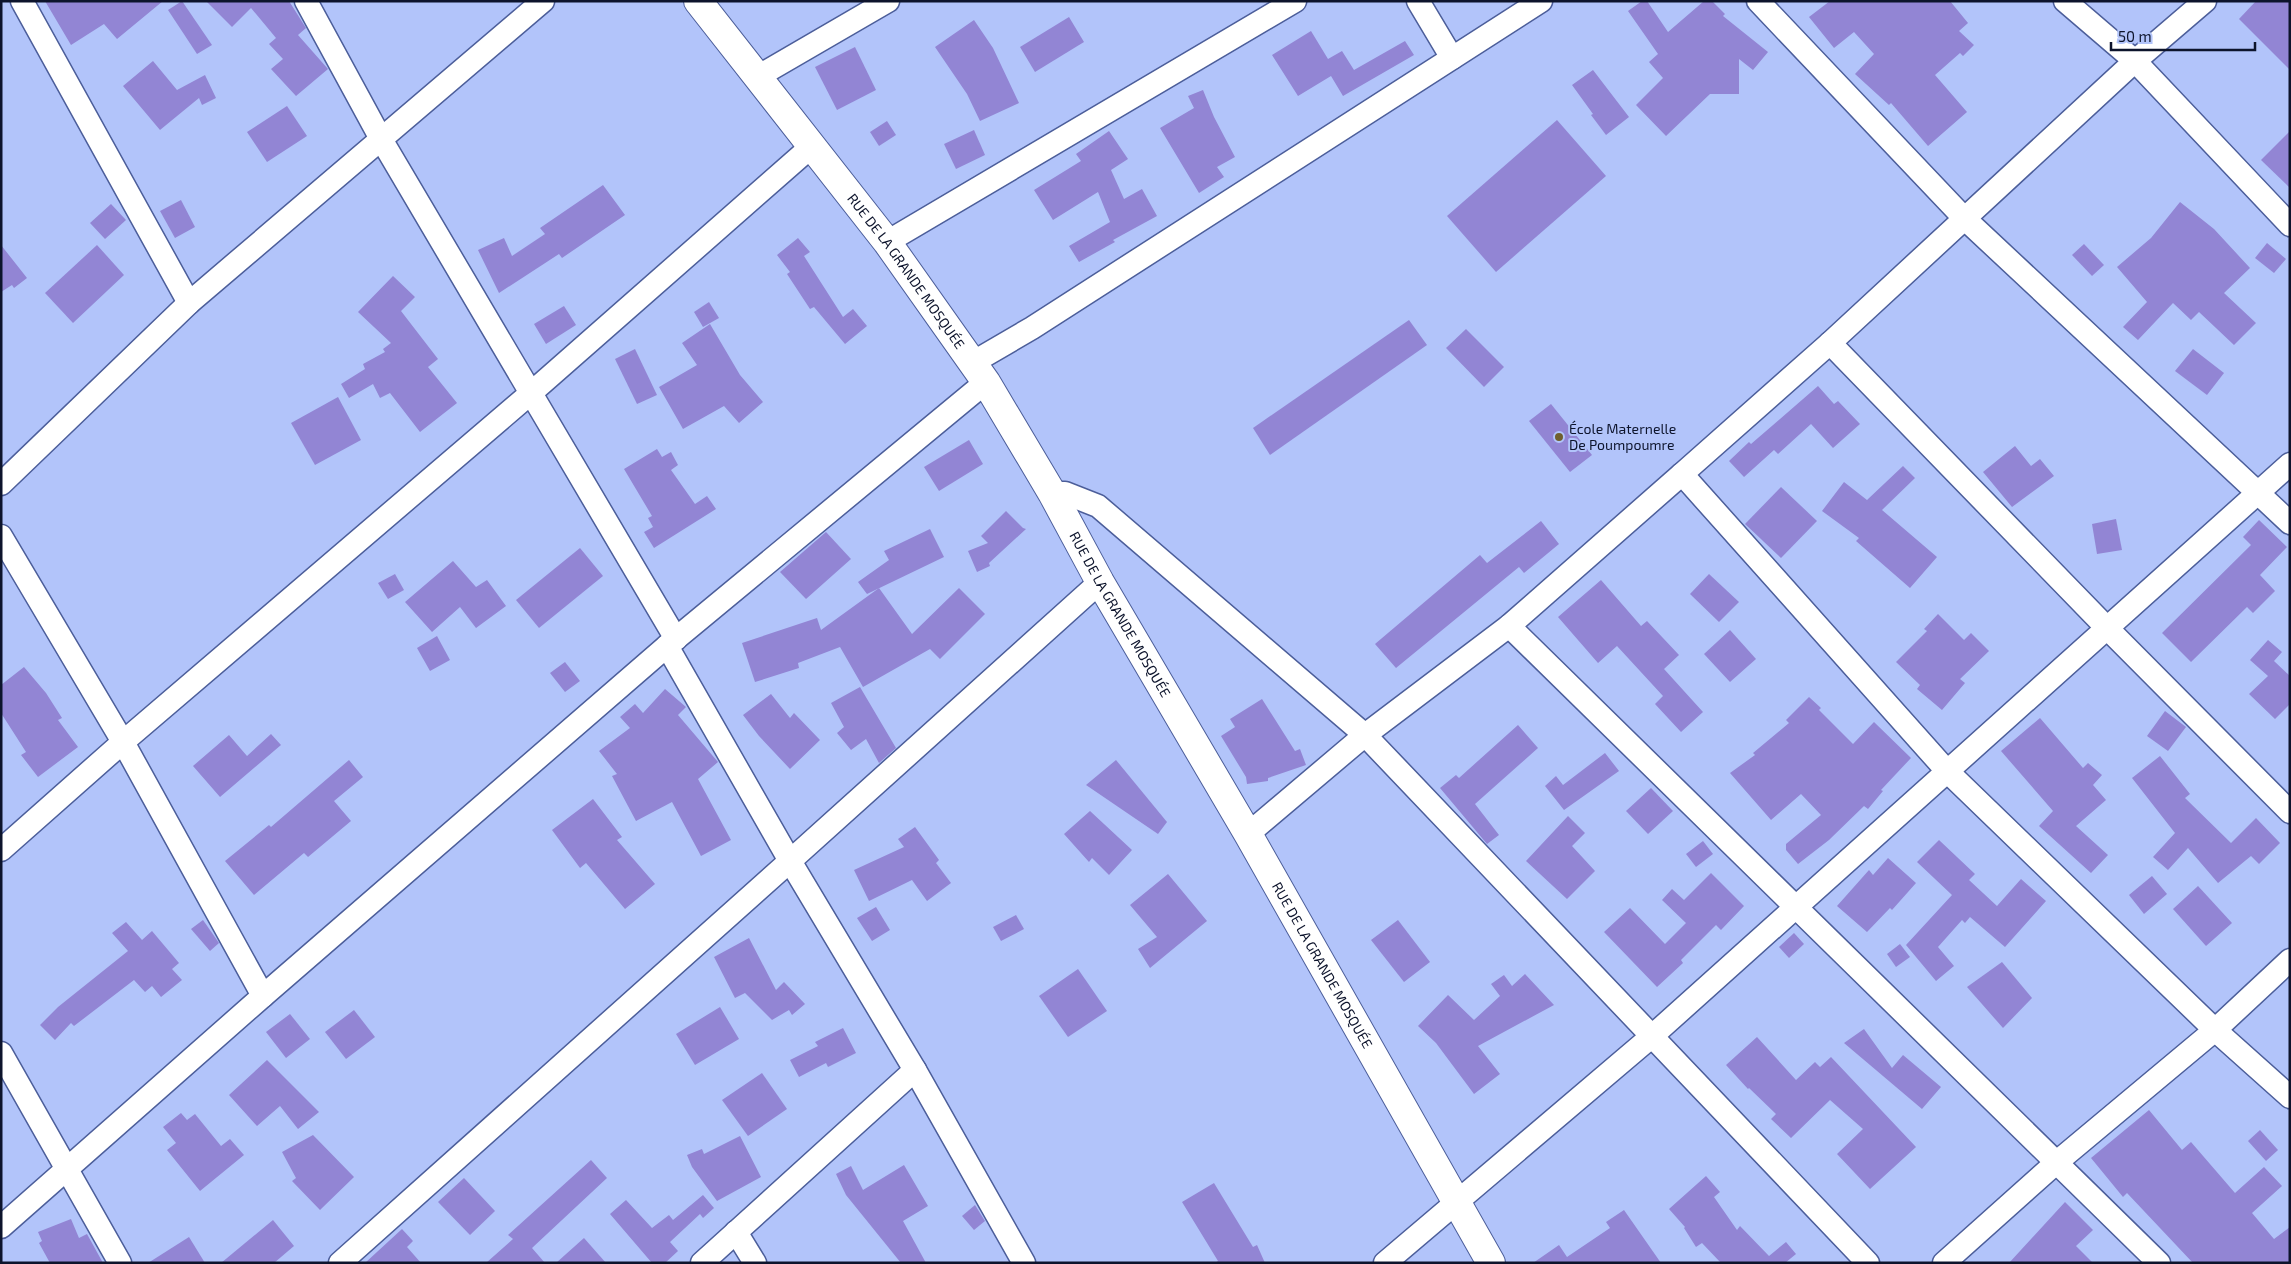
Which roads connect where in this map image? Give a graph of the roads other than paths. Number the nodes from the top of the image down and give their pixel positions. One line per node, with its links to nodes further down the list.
1 (22, 1): 20 (street)
2 (306, 1): 15 (street)
3 (543, 1): 15 (street)
4 (698, 1): 14 (street, RUE DE LA GRANDE MOSQUÉE)
5 (888, 1): 14 (street)
6 (1295, 1): 19 (street)
7 (1418, 1): 12 (street)
8 (1541, 1): 12 (street)
9 (1758, 1): 17 (street)
10 (2065, 1): 13 (street)
11 (2205, 1): 13 (street)
12 (1452, 58): 22 (street)
13 (2135, 61): 17 (street); 18 (street)
14 (757, 77): 16 (street, RUE DE LA GRANDE MOSQUÉE)
15 (381, 138): 20 (street); 23 (street)
16 (812, 146): 19 (street, RUE DE LA GRANDE MOSQUÉE); 23 (street)
17 (1964, 218): 21 (street); 28 (street)
18 (2290, 225)
19 (887, 242): 22 (street, RUE DE LA GRANDE MOSQUÉE)
20 (188, 303): 26 (street)
21 (1830, 343): 25 (street); 33 (street)
22 (979, 372): 27 (street, RUE DE LA GRANDE MOSQUÉE); 34 (street)
23 (531, 393): 34 (street); 36 (street)
24 (2290, 464): 28 (street)
25 (1682, 474): 32 (street); 37 (street)
26 (5, 475)
27 (1052, 492): 31 (street, RUE DE LA GRANDE MOSQUÉE); 35 (street)
28 (2258, 492): 29 (street); 33 (street)
29 (2290, 524)
30 (1, 536): 36 (street)
31 (1100, 582): 39 (street, RUE DE LA GRANDE MOSQUÉE); 41 (street)
32 (1509, 626): 35 (street); 42 (street)
33 (2106, 627): 37 (street); 38 (street)
34 (671, 643): 41 (street); 44 (street)
35 (1365, 735): 39 (street); 46 (street)
36 (123, 742): 40 (street); 44 (street)
37 (1946, 771): 42 (street); 45 (street)
38 (2290, 812)
39 (1248, 834): 52 (street, RUE DE LA GRANDE MOSQUÉE)
40 (1, 850)
41 (790, 861): 48 (street); 56 (street)
42 (1795, 908): 46 (street); 50 (street)
43 (2290, 960): 45 (street)
44 (263, 996): 51 (street)
45 (2215, 1030): 49 (street); 50 (street)
46 (1651, 1038): 52 (street); 62 (street)
47 (1, 1053): 51 (street)
48 (915, 1070): 54 (street); 59 (street)
49 (2290, 1097)
50 (2057, 1162): 63 (street); 64 (street)
51 (67, 1169): 53 (street); 55 (street)
52 (1457, 1202): 60 (street); 61 (street, RUE DE LA GRANDE MOSQUÉE)
53 (1, 1227)
54 (736, 1232): 57 (street); 58 (street)
55 (120, 1263)
56 (340, 1263)
57 (702, 1263)
58 (755, 1263)
59 (1024, 1263)
60 (1385, 1263)
61 (1490, 1263)
62 (1868, 1263)
63 (1944, 1263)
64 (2159, 1263)

